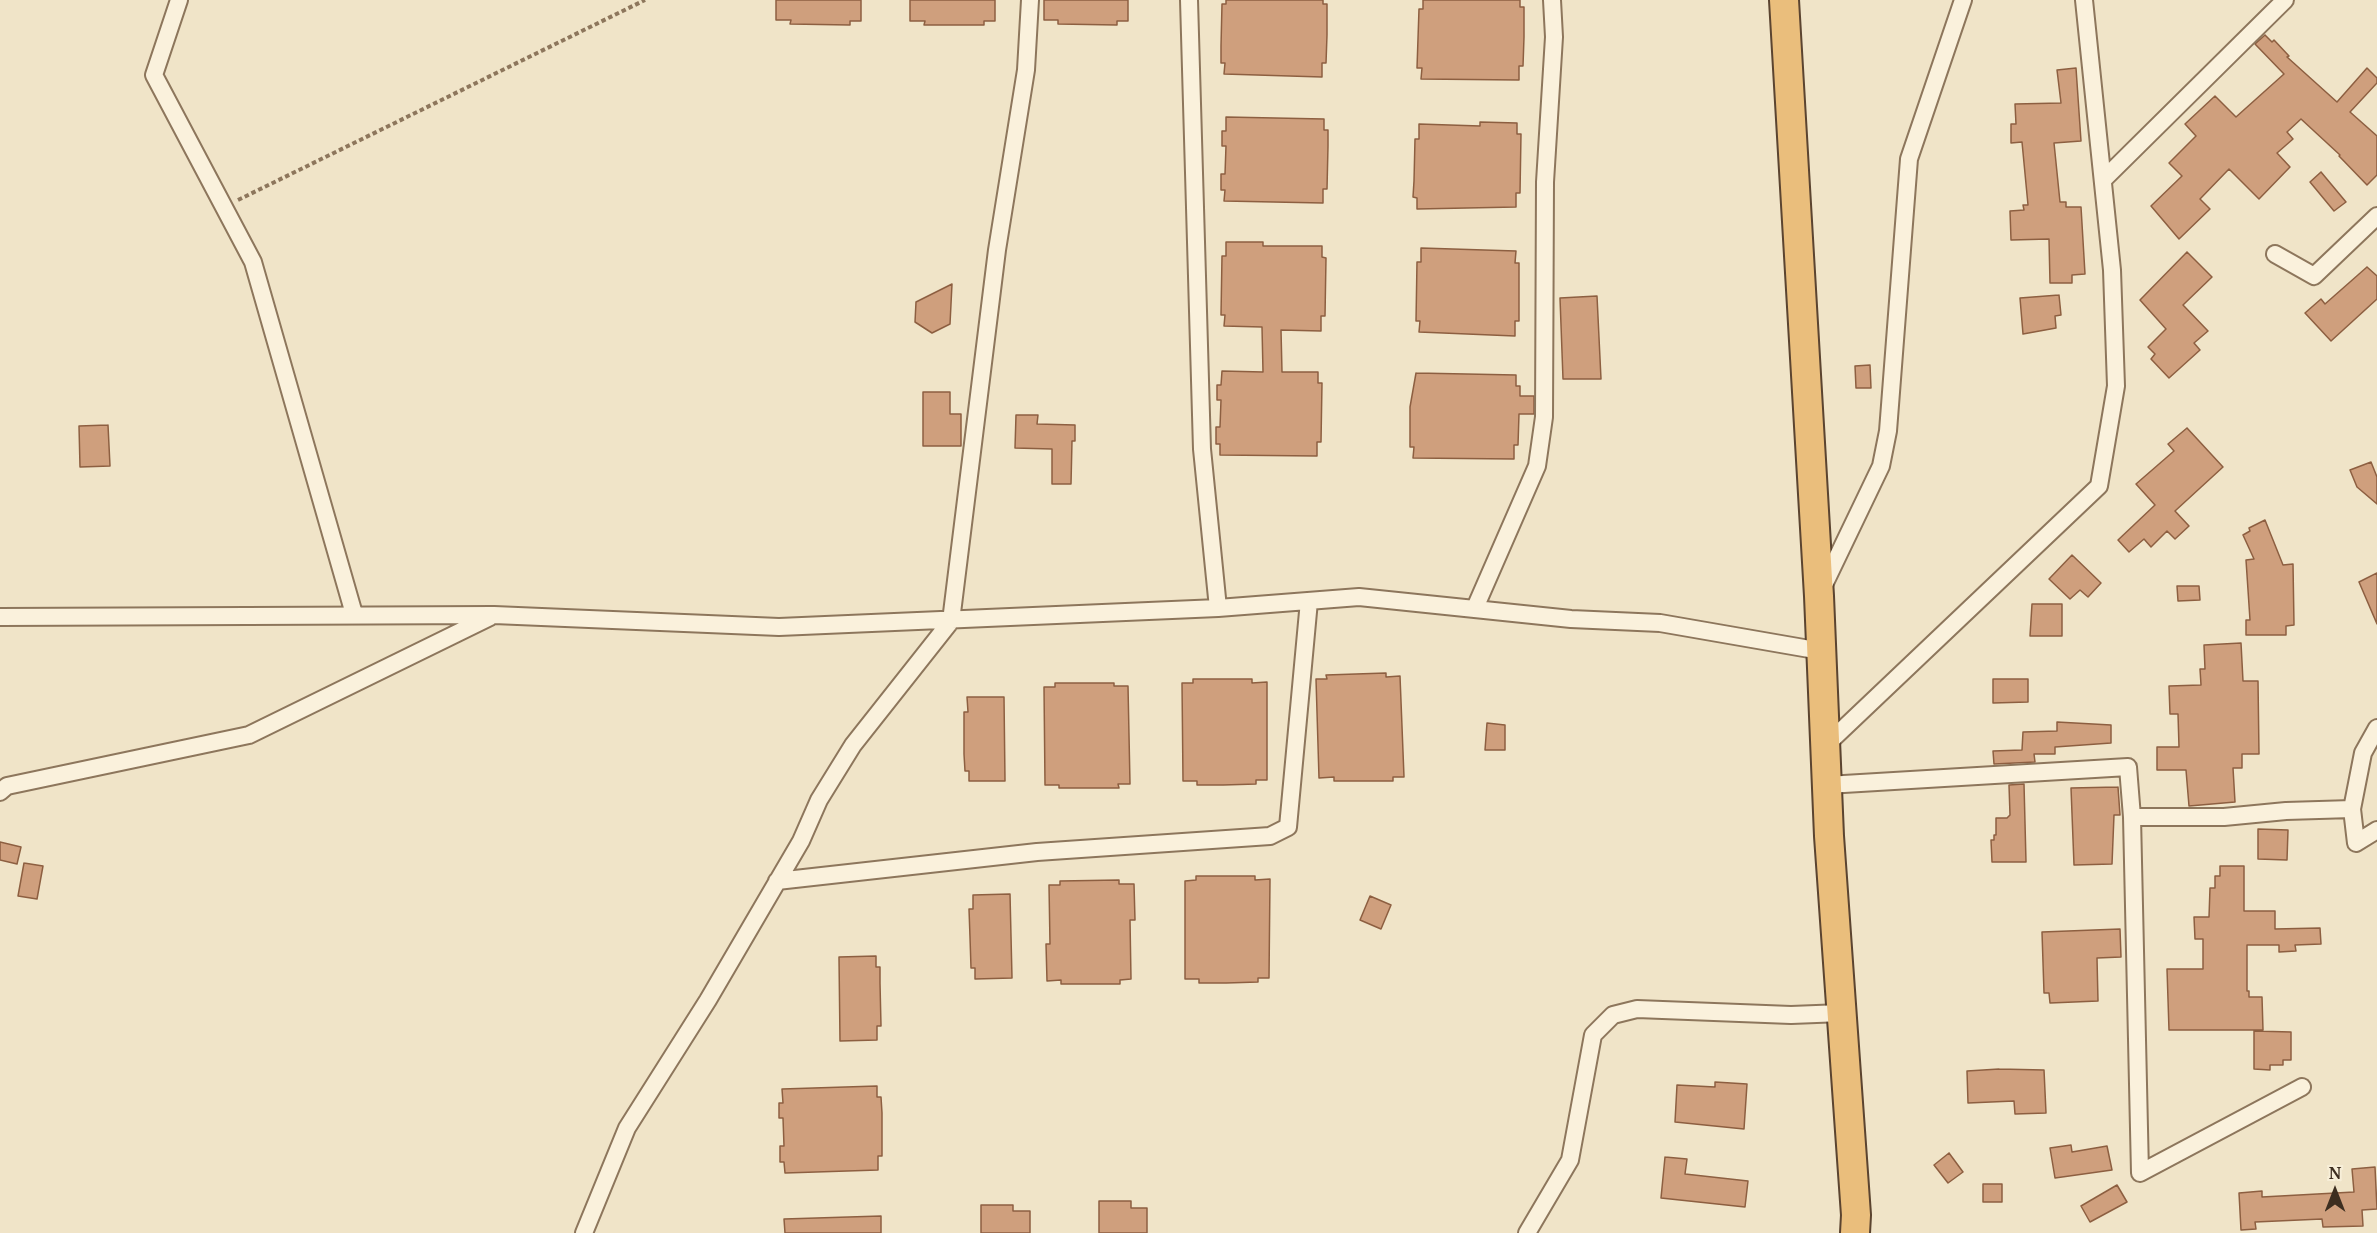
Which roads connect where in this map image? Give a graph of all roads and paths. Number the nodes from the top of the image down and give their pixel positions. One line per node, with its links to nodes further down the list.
1 (179, 0): 11 (street)
2 (645, 0): 11 (path)
3 (1030, 0): 21 (street)
4 (1189, 0): 16 (street)
5 (1552, 0): 17 (street)
6 (1784, 0): 14 (highway)
7 (1963, 0): 14 (street)
8 (2084, 0): 10 (street)
9 (2285, 0): 10 (street)
10 (2103, 180): 24 (street)
11 (224, 207): 18 (street)
12 (2377, 216): 13 (street)
13 (2275, 254)
14 (1820, 596): 22 (highway)
15 (1309, 601): 16 (street); 17 (street); 30 (street)
16 (1218, 608): 21 (street)
17 (1475, 608): 22 (street)
18 (354, 614): 19 (street); 20 (street)
19 (494, 615): 21 (street); 26 (street)
20 (0, 618)
21 (951, 621): 30 (street)
22 (1821, 651): 24 (highway)
23 (2377, 728): 27 (street)
24 (1824, 747): 25 (highway)
25 (1827, 785): 28 (street); 31 (highway)
26 (0, 792)
27 (2352, 809): 28 (street); 29 (street)
28 (2132, 817): 32 (street)
29 (2377, 831)
30 (777, 881): 33 (street)
31 (1842, 1013): 34 (street); 35 (highway)
32 (2302, 1087)
33 (584, 1233)
34 (1527, 1233)
35 (1855, 1233)

